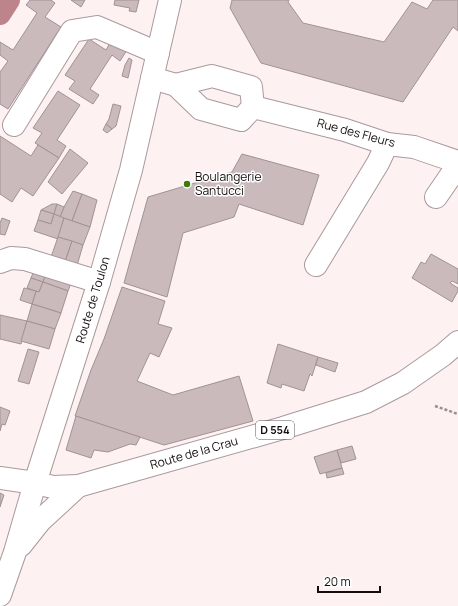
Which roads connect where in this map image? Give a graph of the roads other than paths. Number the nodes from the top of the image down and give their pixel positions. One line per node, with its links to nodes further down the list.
1 (170, 0): 2 (main road, Route de Toulon)
2 (158, 53): 3 (main road, Route de Toulon); 6 (main road)
3 (152, 78): 4 (main road); 12 (main road, Route de Toulon)
4 (176, 85): 5 (main road); 5 (main road)
5 (254, 106): 7 (main road, Rue des Fleurs)
6 (14, 125)
7 (386, 144): 8 (main road, Rue des Fleurs); 11 (main road)
8 (458, 164): 9 (main road)
9 (436, 196)
10 (0, 262): 12 (main road)
11 (316, 265)
12 (99, 282): 15 (main road, Route de Toulon)
13 (458, 342): 16 (main road, Route de la Crau / D 554)
14 (0, 478): 15 (main road, Route de la Crau)
15 (35, 483): 16 (main road, Route de la Crau / D 554); 17 (main road, Route de Toulon)
16 (78, 486): 17 (main road, Route de la Crau)
17 (15, 552): 18 (main road, Route de Toulon)
18 (0, 595)

